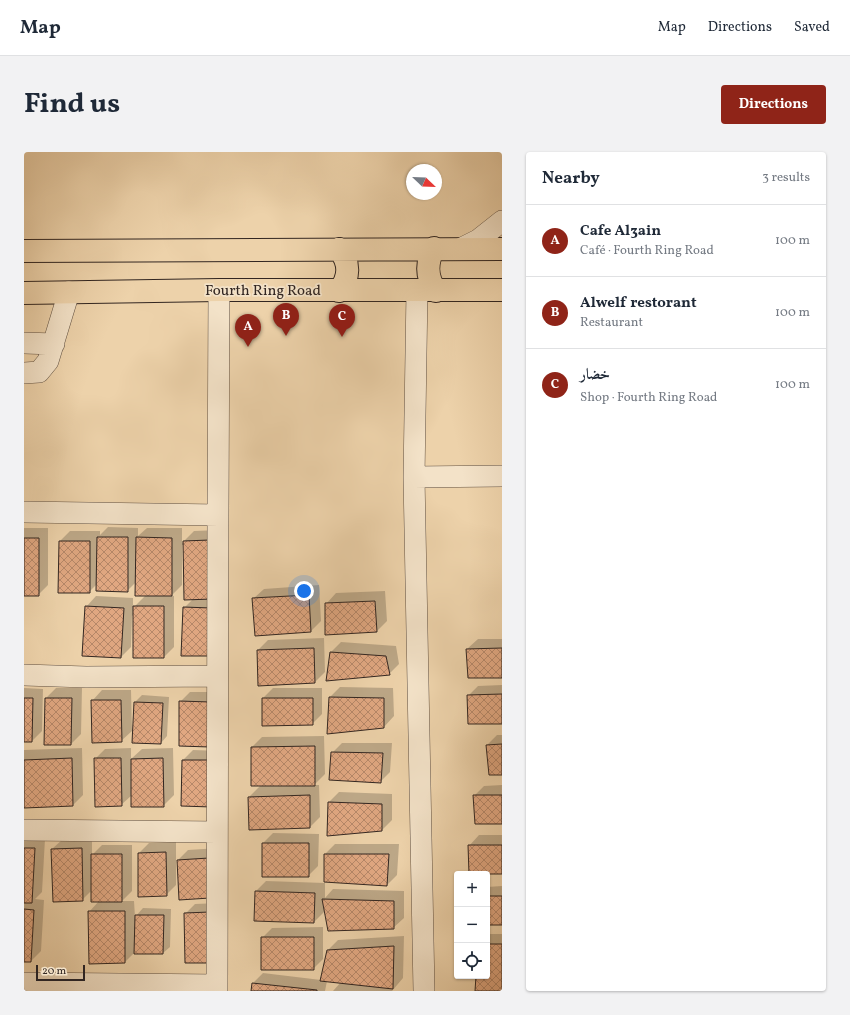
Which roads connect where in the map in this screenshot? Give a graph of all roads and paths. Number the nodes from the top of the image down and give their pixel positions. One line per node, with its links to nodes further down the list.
1 (502, 220): 3 (street)
2 (434, 248): 3 (main road); 5 (main road); 10 (main road)
3 (462, 248): 4 (main road)
4 (502, 248)
5 (339, 249): 6 (main road); 9 (main road)
6 (24, 251)
7 (219, 290): 9 (main road, Fourth Ring Road); 11 (main road, Fourth Ring Road); 19 (street)
8 (502, 290): 10 (main road, Fourth Ring Road)
9 (339, 291): 10 (main road, Fourth Ring Road)
10 (427, 291): 17 (street)
11 (69, 292): 12 (main road, Fourth Ring Road); 14 (street)
12 (24, 293)
13 (24, 343): 14 (street)
14 (54, 344): 15 (street)
15 (24, 372)
16 (502, 476): 17 (street)
17 (414, 477): 27 (street)
18 (24, 512): 19 (street)
19 (218, 515): 21 (street)
20 (24, 675): 21 (street)
21 (218, 676): 23 (street)
22 (24, 830): 23 (street)
23 (217, 832): 26 (street)
24 (24, 983): 25 (street)
25 (80, 988): 26 (street)
26 (217, 988)
27 (424, 991)

